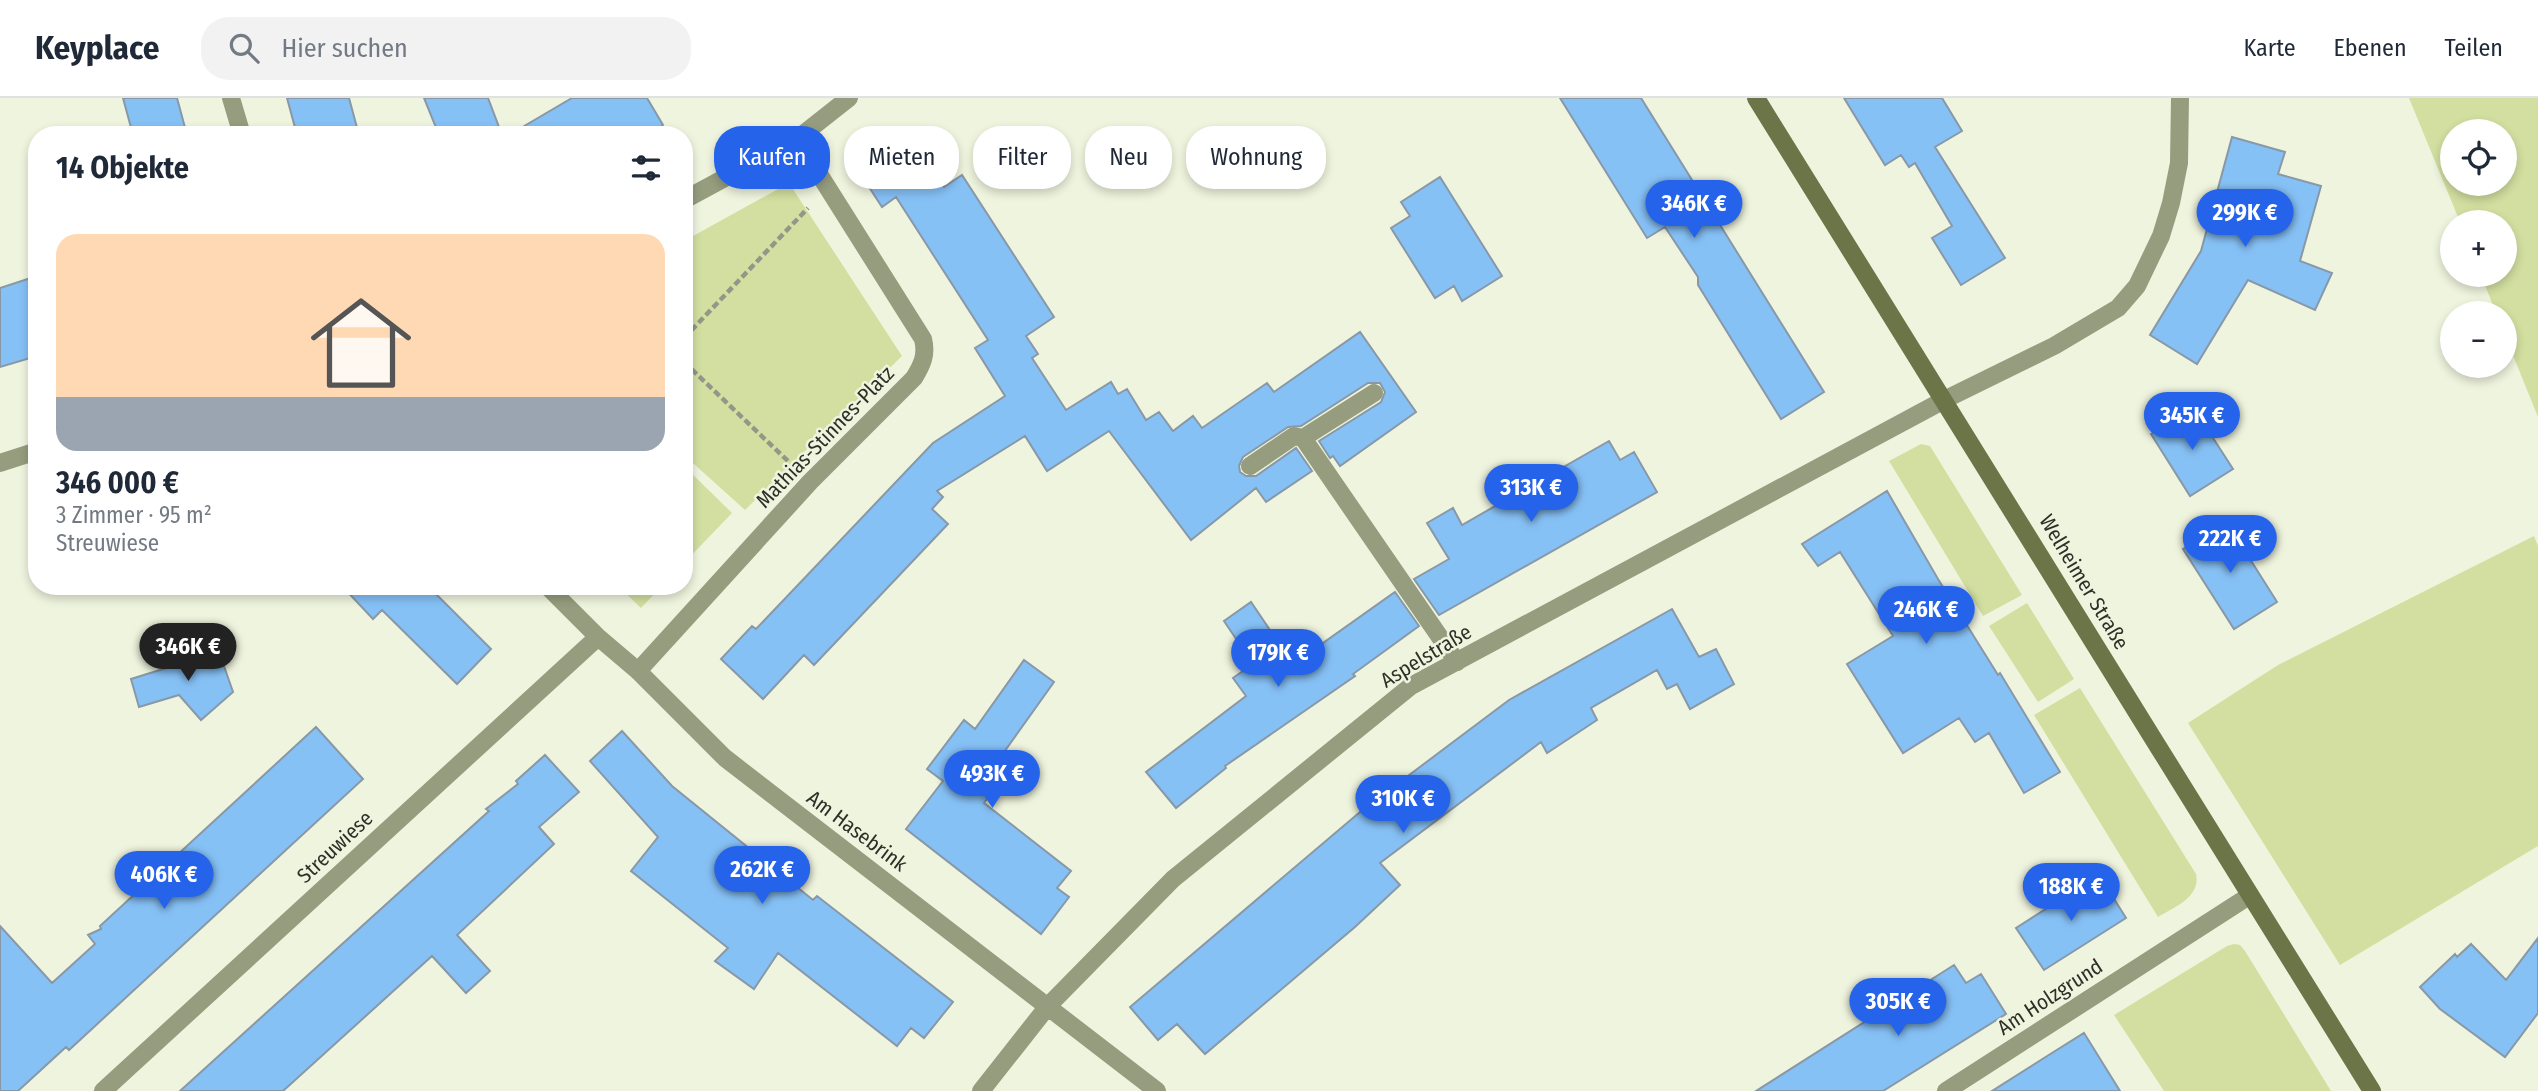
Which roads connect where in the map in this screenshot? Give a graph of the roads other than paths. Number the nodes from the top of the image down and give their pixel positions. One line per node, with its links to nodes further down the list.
1 (231, 98): 5 (street)
2 (849, 98): 6 (street)
3 (1756, 98): 11 (street, Welheimer Straße)
4 (2180, 98): 11 (street, Aspelstraße)
5 (239, 126)
6 (813, 126)
7 (714, 184): 9 (street)
8 (829, 189): 19 (street, Mathias-Stinnes-Platz)
9 (693, 195)
10 (1374, 393): 12 (street)
11 (1946, 399): 18 (street, Aspelstraße); 20 (street, Welheimer Straße)
12 (1303, 438): 15 (street); 18 (street)
13 (28, 454): 14 (street)
14 (0, 463)
15 (1250, 466)
16 (556, 595): 17 (street, Am Hasebrink)
17 (598, 637): 19 (street, Am Hasebrink); 22 (street, Streuwiese)
18 (1457, 662): 21 (street, Aspelstraße)
19 (638, 671): 21 (street, Am Hasebrink)
20 (2249, 896): 25 (street, Am Holzgrund); 26 (street, Welheimer Straße)
21 (1048, 1006): 23 (street, Aspelstraße); 24 (street, Am Hasebrink)
22 (103, 1091)
23 (981, 1091)
24 (1157, 1091)
25 (1946, 1091)
26 (2372, 1091)

